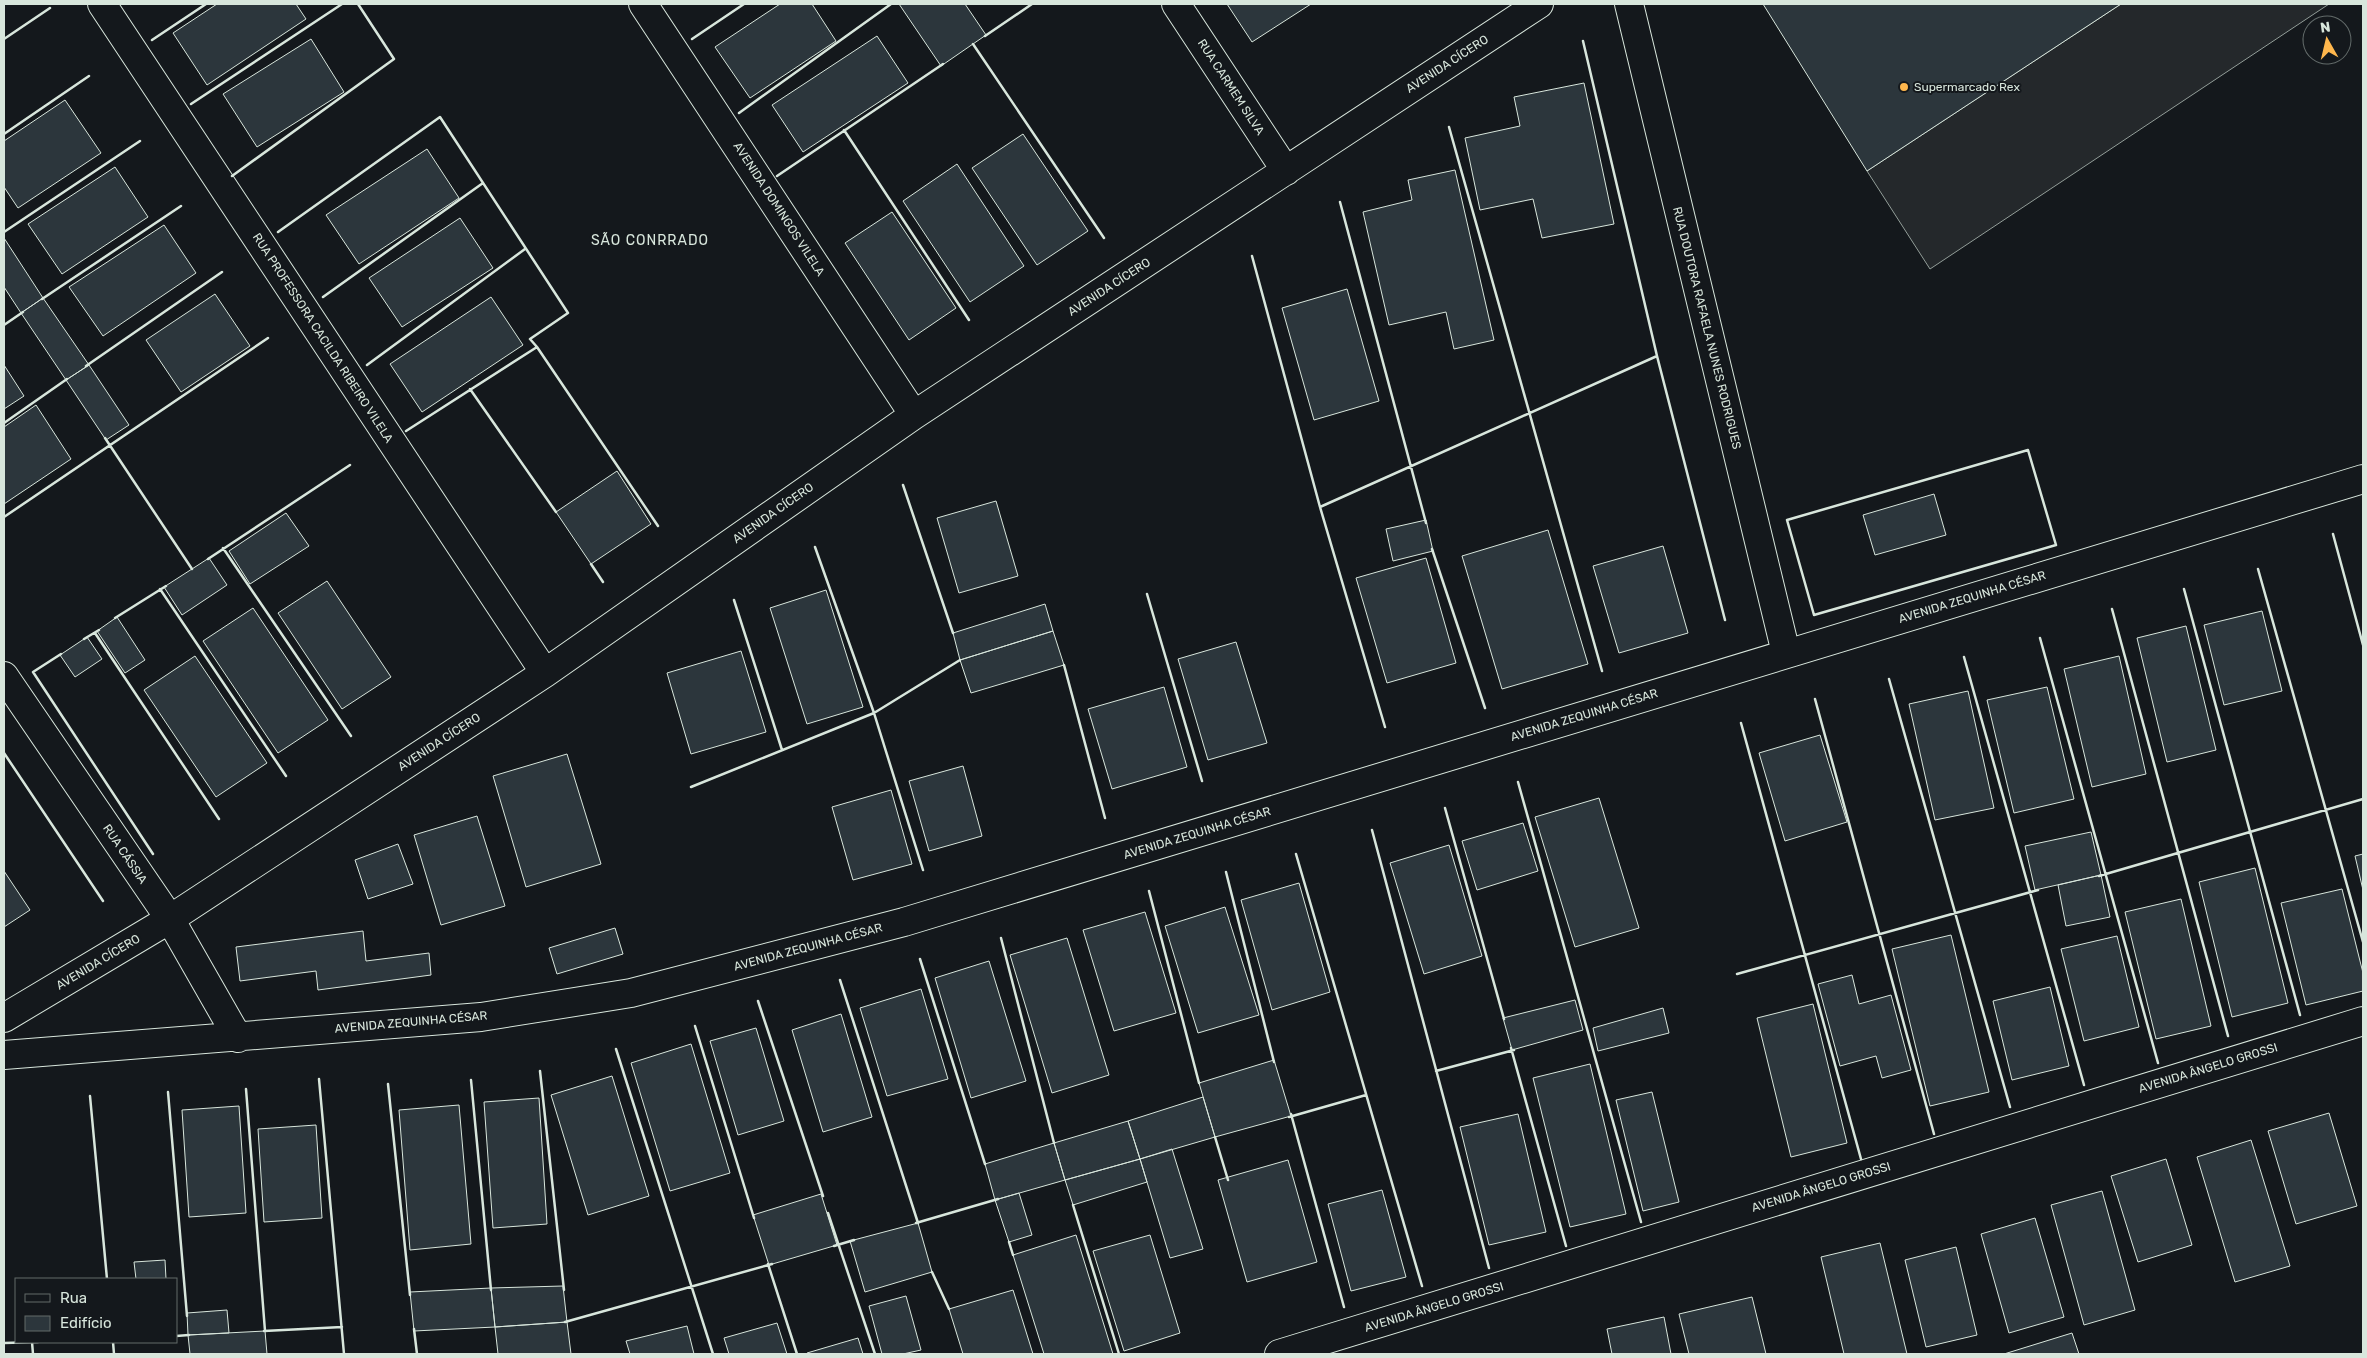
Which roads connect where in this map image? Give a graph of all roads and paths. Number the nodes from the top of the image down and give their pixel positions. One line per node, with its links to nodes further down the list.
1 (102, 4): 10 (street, RUA PROFESSORA CACILDA RIBEIRO VILELA)
2 (643, 4): 7 (street, AVENIDA DOMINGOS VILELA)
3 (1176, 4): 6 (street, RUA CARMEM SILVA)
4 (1539, 4): 6 (street, AVENIDA CÍCERO)
5 (1629, 4): 9 (street, RUA DOUTORA RAFAELA NUNES RODRIGUES)
6 (1286, 171): 7 (street, AVENIDA CÍCERO)
7 (914, 414): 10 (street, AVENIDA CÍCERO)
8 (2363, 479): 9 (street, AVENIDA ZEQUINHA CÉSAR)
9 (1786, 653): 15 (street, AVENIDA ZEQUINHA CÉSAR)
10 (545, 673): 12 (street, AVENIDA CÍCERO)
11 (4, 676): 12 (street, RUA CÁSSIA)
12 (170, 919): 13 (street, AVENIDA CÍCERO); 15 (street, RUA CÁSSIA)
13 (4, 1018)
14 (2363, 1020): 17 (street, AVENIDA ÂNGELO GROSSI)
15 (238, 1038): 16 (street, AVENIDA ZEQUINHA CÉSAR)
16 (4, 1055)
17 (1279, 1354)

